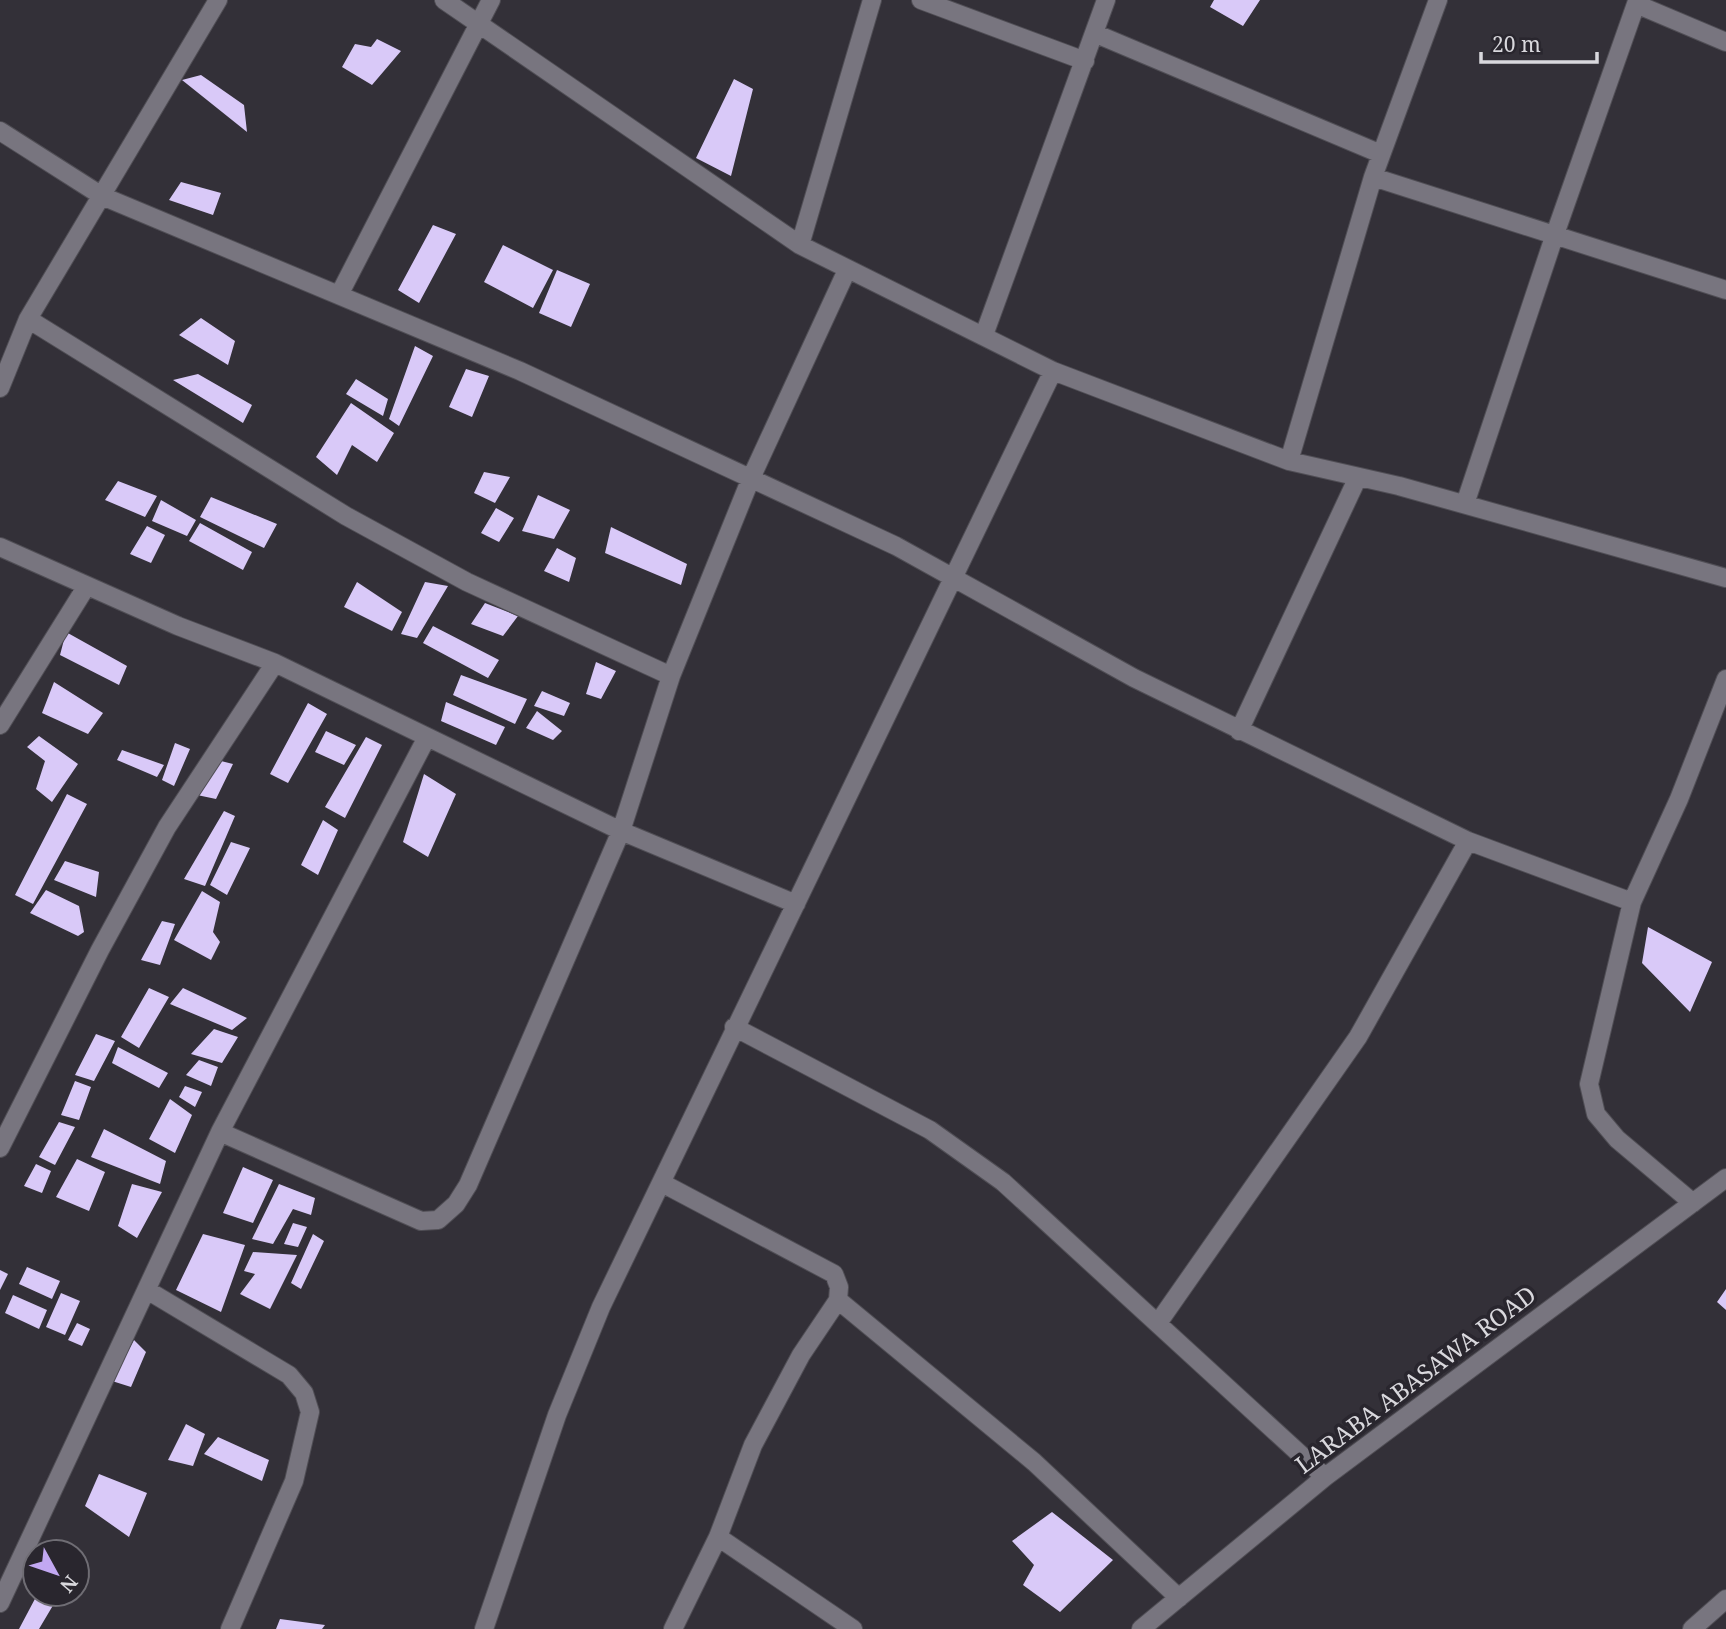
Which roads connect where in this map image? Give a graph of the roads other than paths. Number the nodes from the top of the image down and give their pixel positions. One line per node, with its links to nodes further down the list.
1 (218, 0): 16 (street)
2 (444, 0): 9 (street)
3 (491, 0): 9 (street)
4 (872, 0): 18 (street)
5 (921, 0): 12 (street)
6 (1106, 0): 10 (street)
7 (1433, 2): 14 (street)
8 (1632, 2): 11 (street); 17 (street)
9 (480, 23): 18 (street); 21 (street)
10 (1094, 33): 12 (street); 14 (street)
11 (1726, 42)
12 (1084, 61): 23 (street)
13 (0, 131): 16 (street)
14 (1381, 154): 15 (street)
15 (1373, 177): 17 (street); 26 (street)
16 (102, 196): 21 (street); 22 (street)
17 (1554, 237): 20 (street); 29 (street)
18 (800, 245): 19 (street)
19 (847, 270): 23 (street); 28 (street)
20 (1726, 290)
21 (339, 295): 28 (street)
22 (28, 319): 25 (street); 35 (street)
23 (984, 335): 24 (street)
24 (1053, 371): 26 (street); 31 (street)
25 (0, 388)
26 (1289, 461): 27 (street)
27 (1358, 477): 29 (street); 38 (street)
28 (751, 478): 31 (street); 35 (street)
29 (1465, 504): 32 (street)
30 (0, 547): 33 (street)
31 (955, 577): 38 (street); 43 (street)
32 (1726, 578)
33 (86, 587): 34 (street); 37 (street)
34 (275, 663): 39 (street); 46 (street)
35 (670, 676): 40 (street)
36 (1726, 679): 42 (street)
37 (0, 724)
38 (1239, 731): 41 (street)
39 (426, 739): 40 (street); 45 (street)
40 (621, 831): 43 (street); 45 (street)
41 (1468, 841): 42 (street); 52 (street)
42 (1632, 902): 49 (street)
43 (796, 904): 44 (street)
44 (734, 1027): 48 (street); 52 (street)
45 (220, 1132): 50 (street)
46 (0, 1148)
47 (1726, 1178): 49 (street, LARABA ABASAWA ROAD)
48 (662, 1183): 51 (street); 59 (street)
49 (1693, 1203): 53 (street, LARABA ABASAWA ROAD)
50 (148, 1290): 57 (street); 58 (street)
51 (838, 1300): 54 (street); 55 (street)
52 (1158, 1323): 53 (street)
53 (1325, 1477): 55 (street, LARABA ABASAWA ROAD)
54 (718, 1537): 60 (street); 61 (street)
55 (1180, 1598): 62 (street, LARABA ABASAWA ROAD)
56 (1726, 1599): 63 (street)
57 (0, 1603)
58 (230, 1629)
59 (484, 1629)
60 (673, 1629)
61 (853, 1629)
62 (1141, 1629)
63 (1692, 1629)

